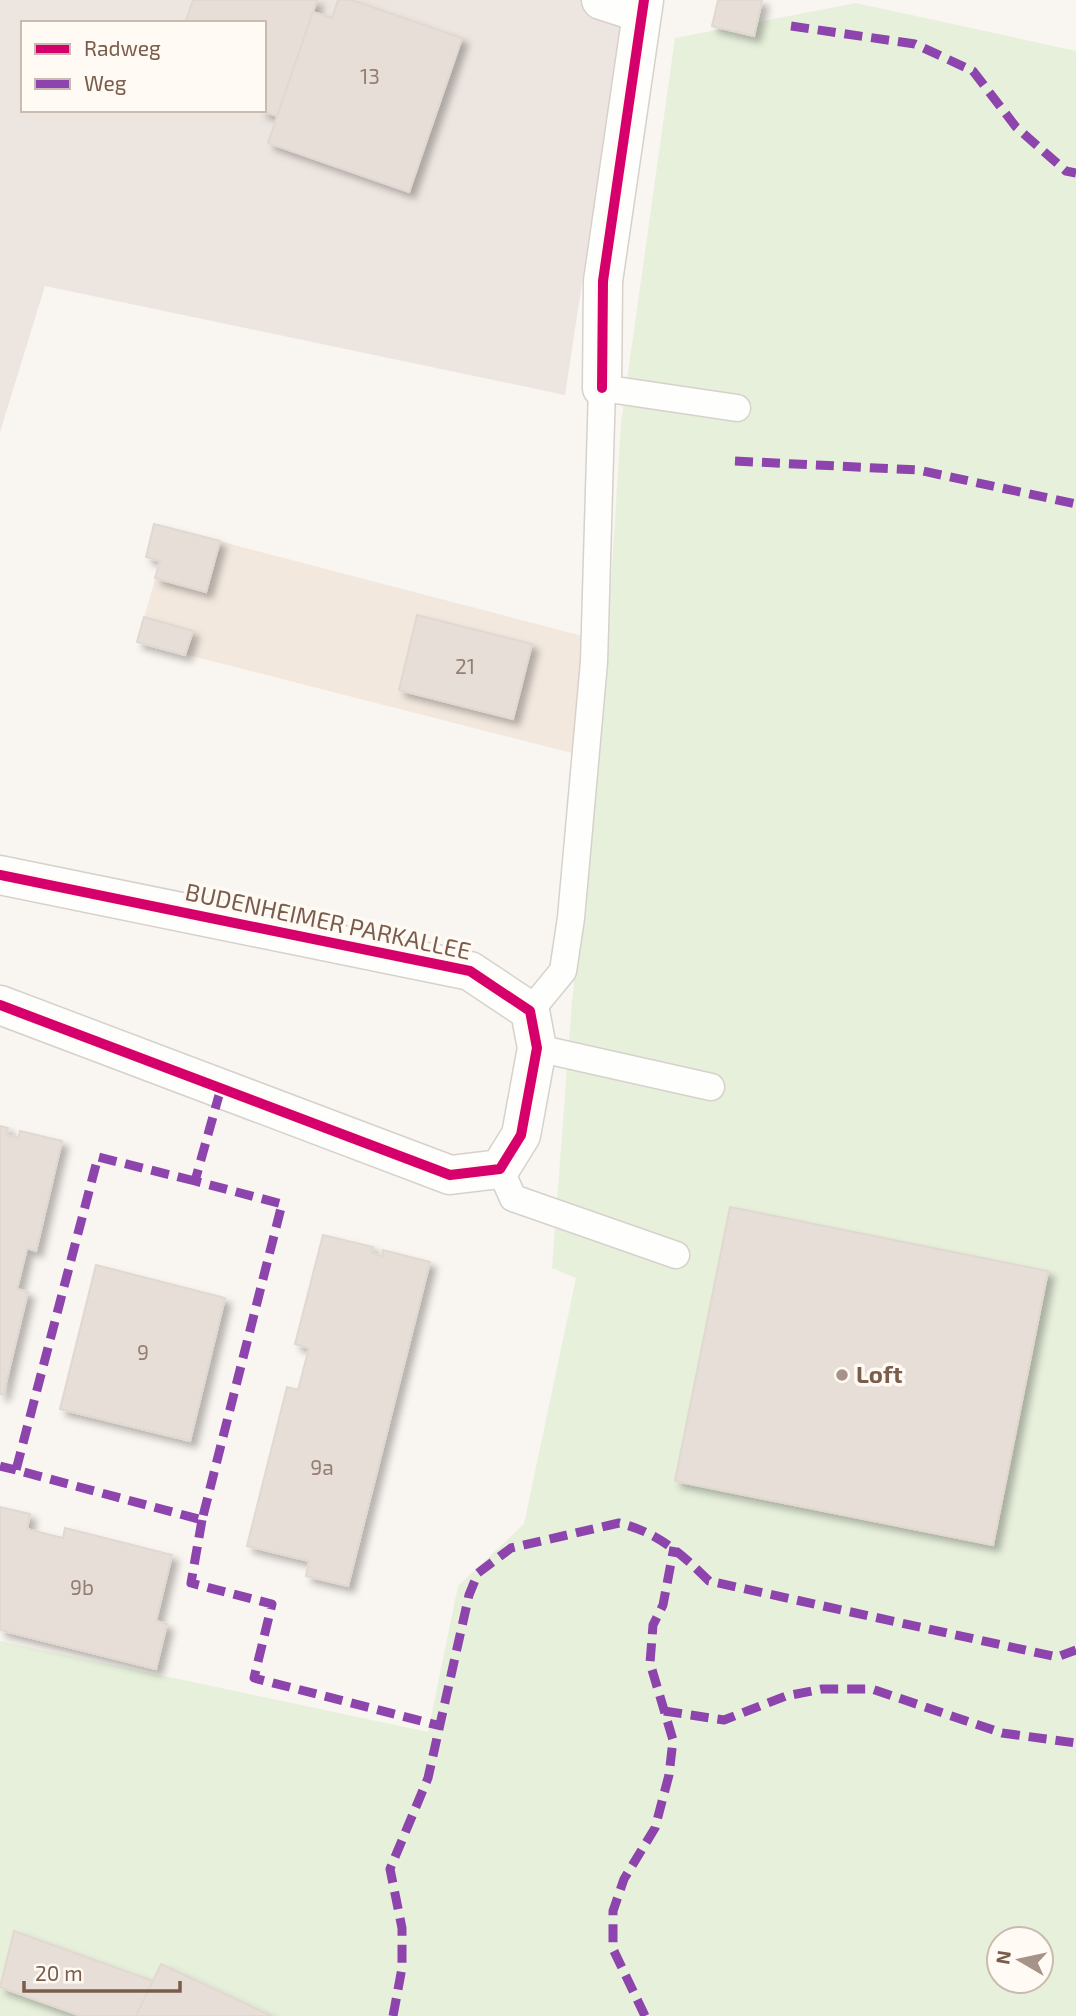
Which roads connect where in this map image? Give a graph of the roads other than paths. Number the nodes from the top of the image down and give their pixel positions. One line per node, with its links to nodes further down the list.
1 (601, 0): 2 (street)
2 (643, 7): 3 (street)
3 (602, 388): 4 (lane); 7 (lane)
4 (737, 408)
5 (0, 875): 7 (street, BUDENHEIMER PARKALLEE)
6 (0, 1006): 10 (street)
7 (530, 1011): 8 (street)
8 (537, 1048): 9 (lane); 10 (street)
9 (711, 1087)
10 (500, 1169): 11 (lane)
11 (676, 1255)

